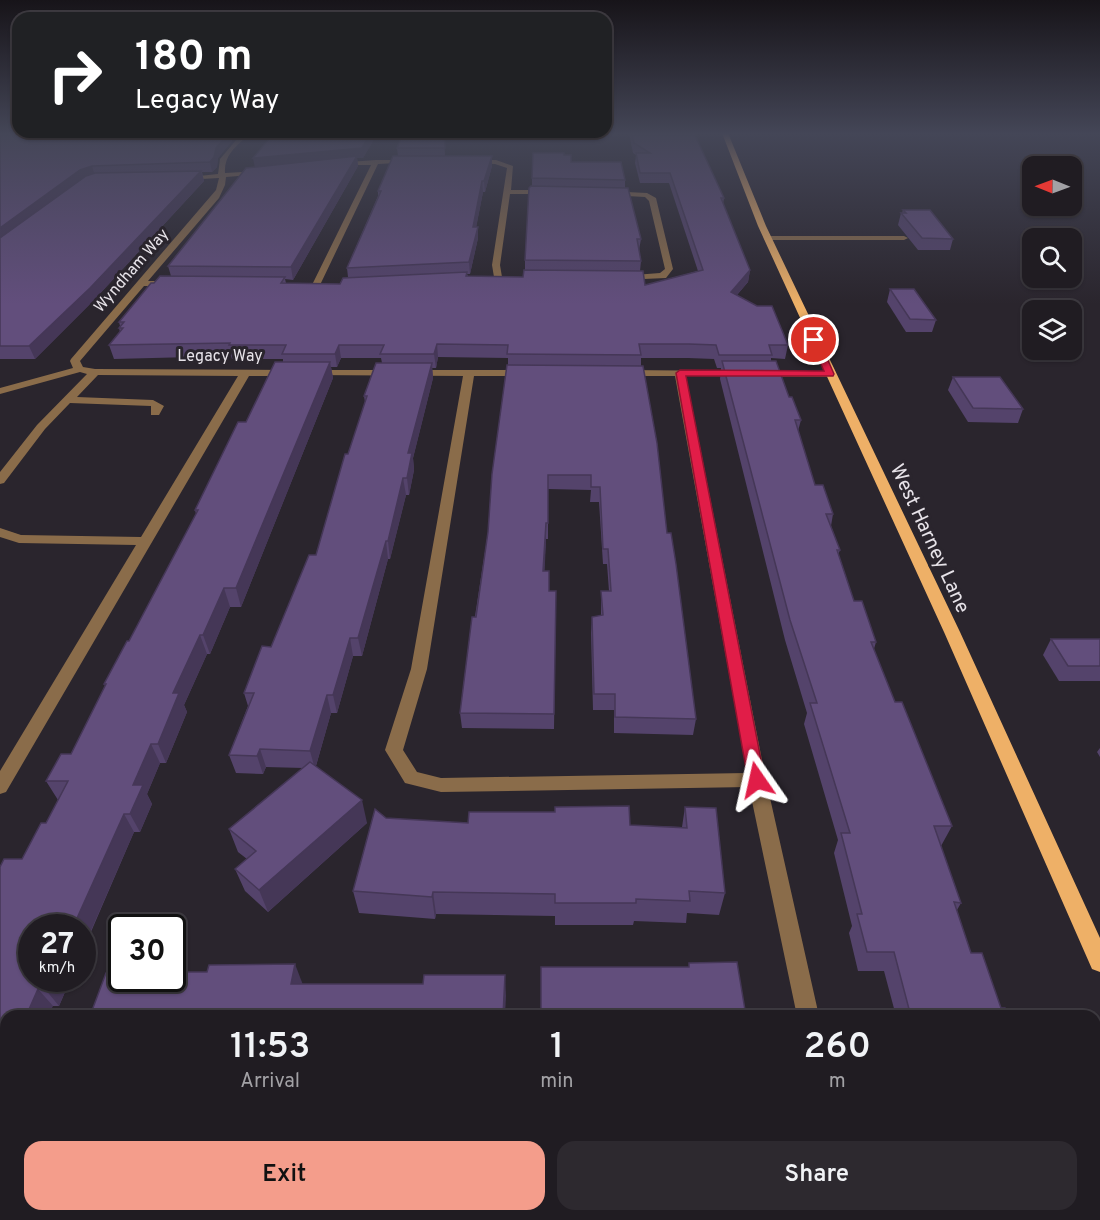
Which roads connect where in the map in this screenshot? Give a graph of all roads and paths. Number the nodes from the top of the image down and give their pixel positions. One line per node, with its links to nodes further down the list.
1 (220, 190): 13 (street, Wyndham Way)
2 (364, 190): 15 (street)
3 (748, 190): 7 (main road, West Harney Lane)
4 (508, 192): 5 (street); 9 (street)
5 (555, 192)
6 (601, 193): 12 (street)
7 (768, 238): 8 (street); 23 (main road, West Harney Lane)
8 (904, 238)
9 (498, 277): 10 (street); 11 (street)
10 (509, 277)
11 (486, 278)
12 (613, 278)
13 (142, 283): 14 (street); 16 (street, Wyndham Way)
14 (188, 284)
15 (305, 285)
16 (79, 369): 17 (street, Legacy Way); 24 (street)
17 (95, 372): 18 (street, Legacy Way); 25 (street)
18 (245, 373): 19 (street, Legacy Way); 29 (street)
19 (469, 373): 20 (street, Legacy Way); 30 (street)
20 (540, 373)
21 (610, 373): 22 (street)
22 (680, 373): 23 (street); 30 (street)
23 (830, 374): 32 (main road, West Harney Lane)
24 (0, 391)
25 (68, 400): 26 (street); 27 (street)
26 (155, 413)
27 (0, 480)
28 (4, 534): 29 (street)
29 (145, 542): 31 (street)
30 (757, 780): 33 (street)
31 (0, 787)
32 (1100, 962)
33 (807, 1010)

